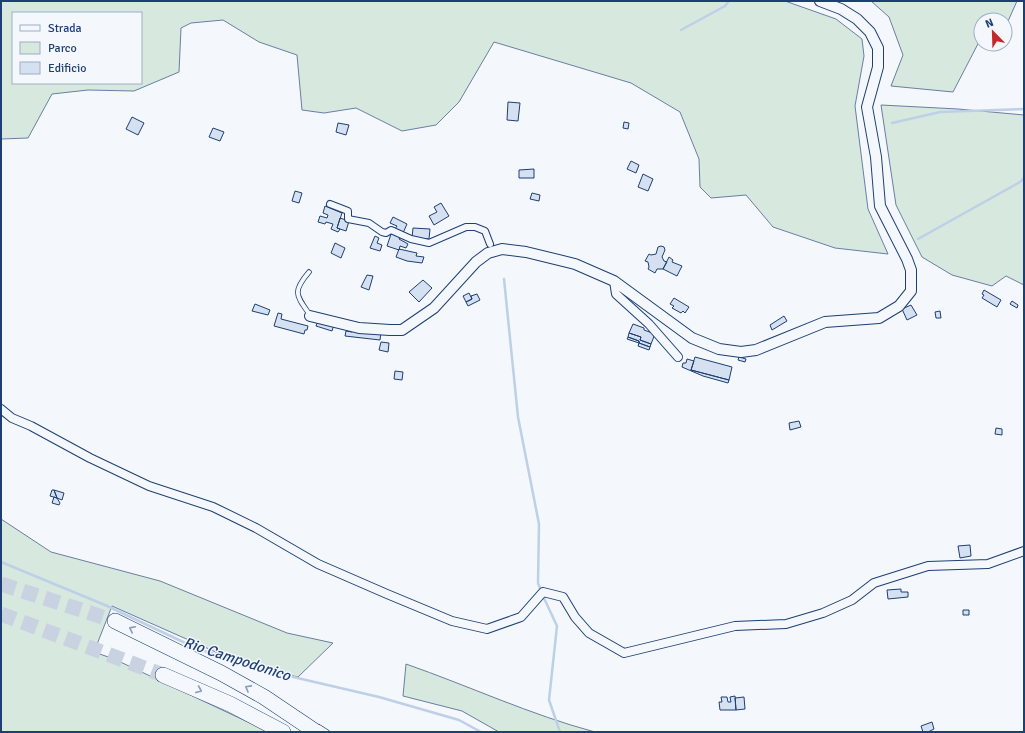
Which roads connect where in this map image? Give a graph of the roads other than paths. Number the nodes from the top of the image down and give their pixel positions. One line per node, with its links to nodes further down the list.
1 (820, 1): 5 (street)
2 (330, 204): 3 (street)
3 (490, 244)
4 (309, 272): 6 (lane)
5 (614, 281): 6 (street); 7 (street)
6 (310, 316)
7 (678, 356)
8 (1, 409): 9 (street)
9 (1024, 552)
10 (115, 621): 12 (highway, one-way to 10)
11 (163, 675): 15 (highway, one-way to 15)
12 (264, 697): 13 (lane); 14 (highway)
13 (286, 706)
14 (316, 728): 16 (lane)
15 (283, 732)
16 (327, 732)

